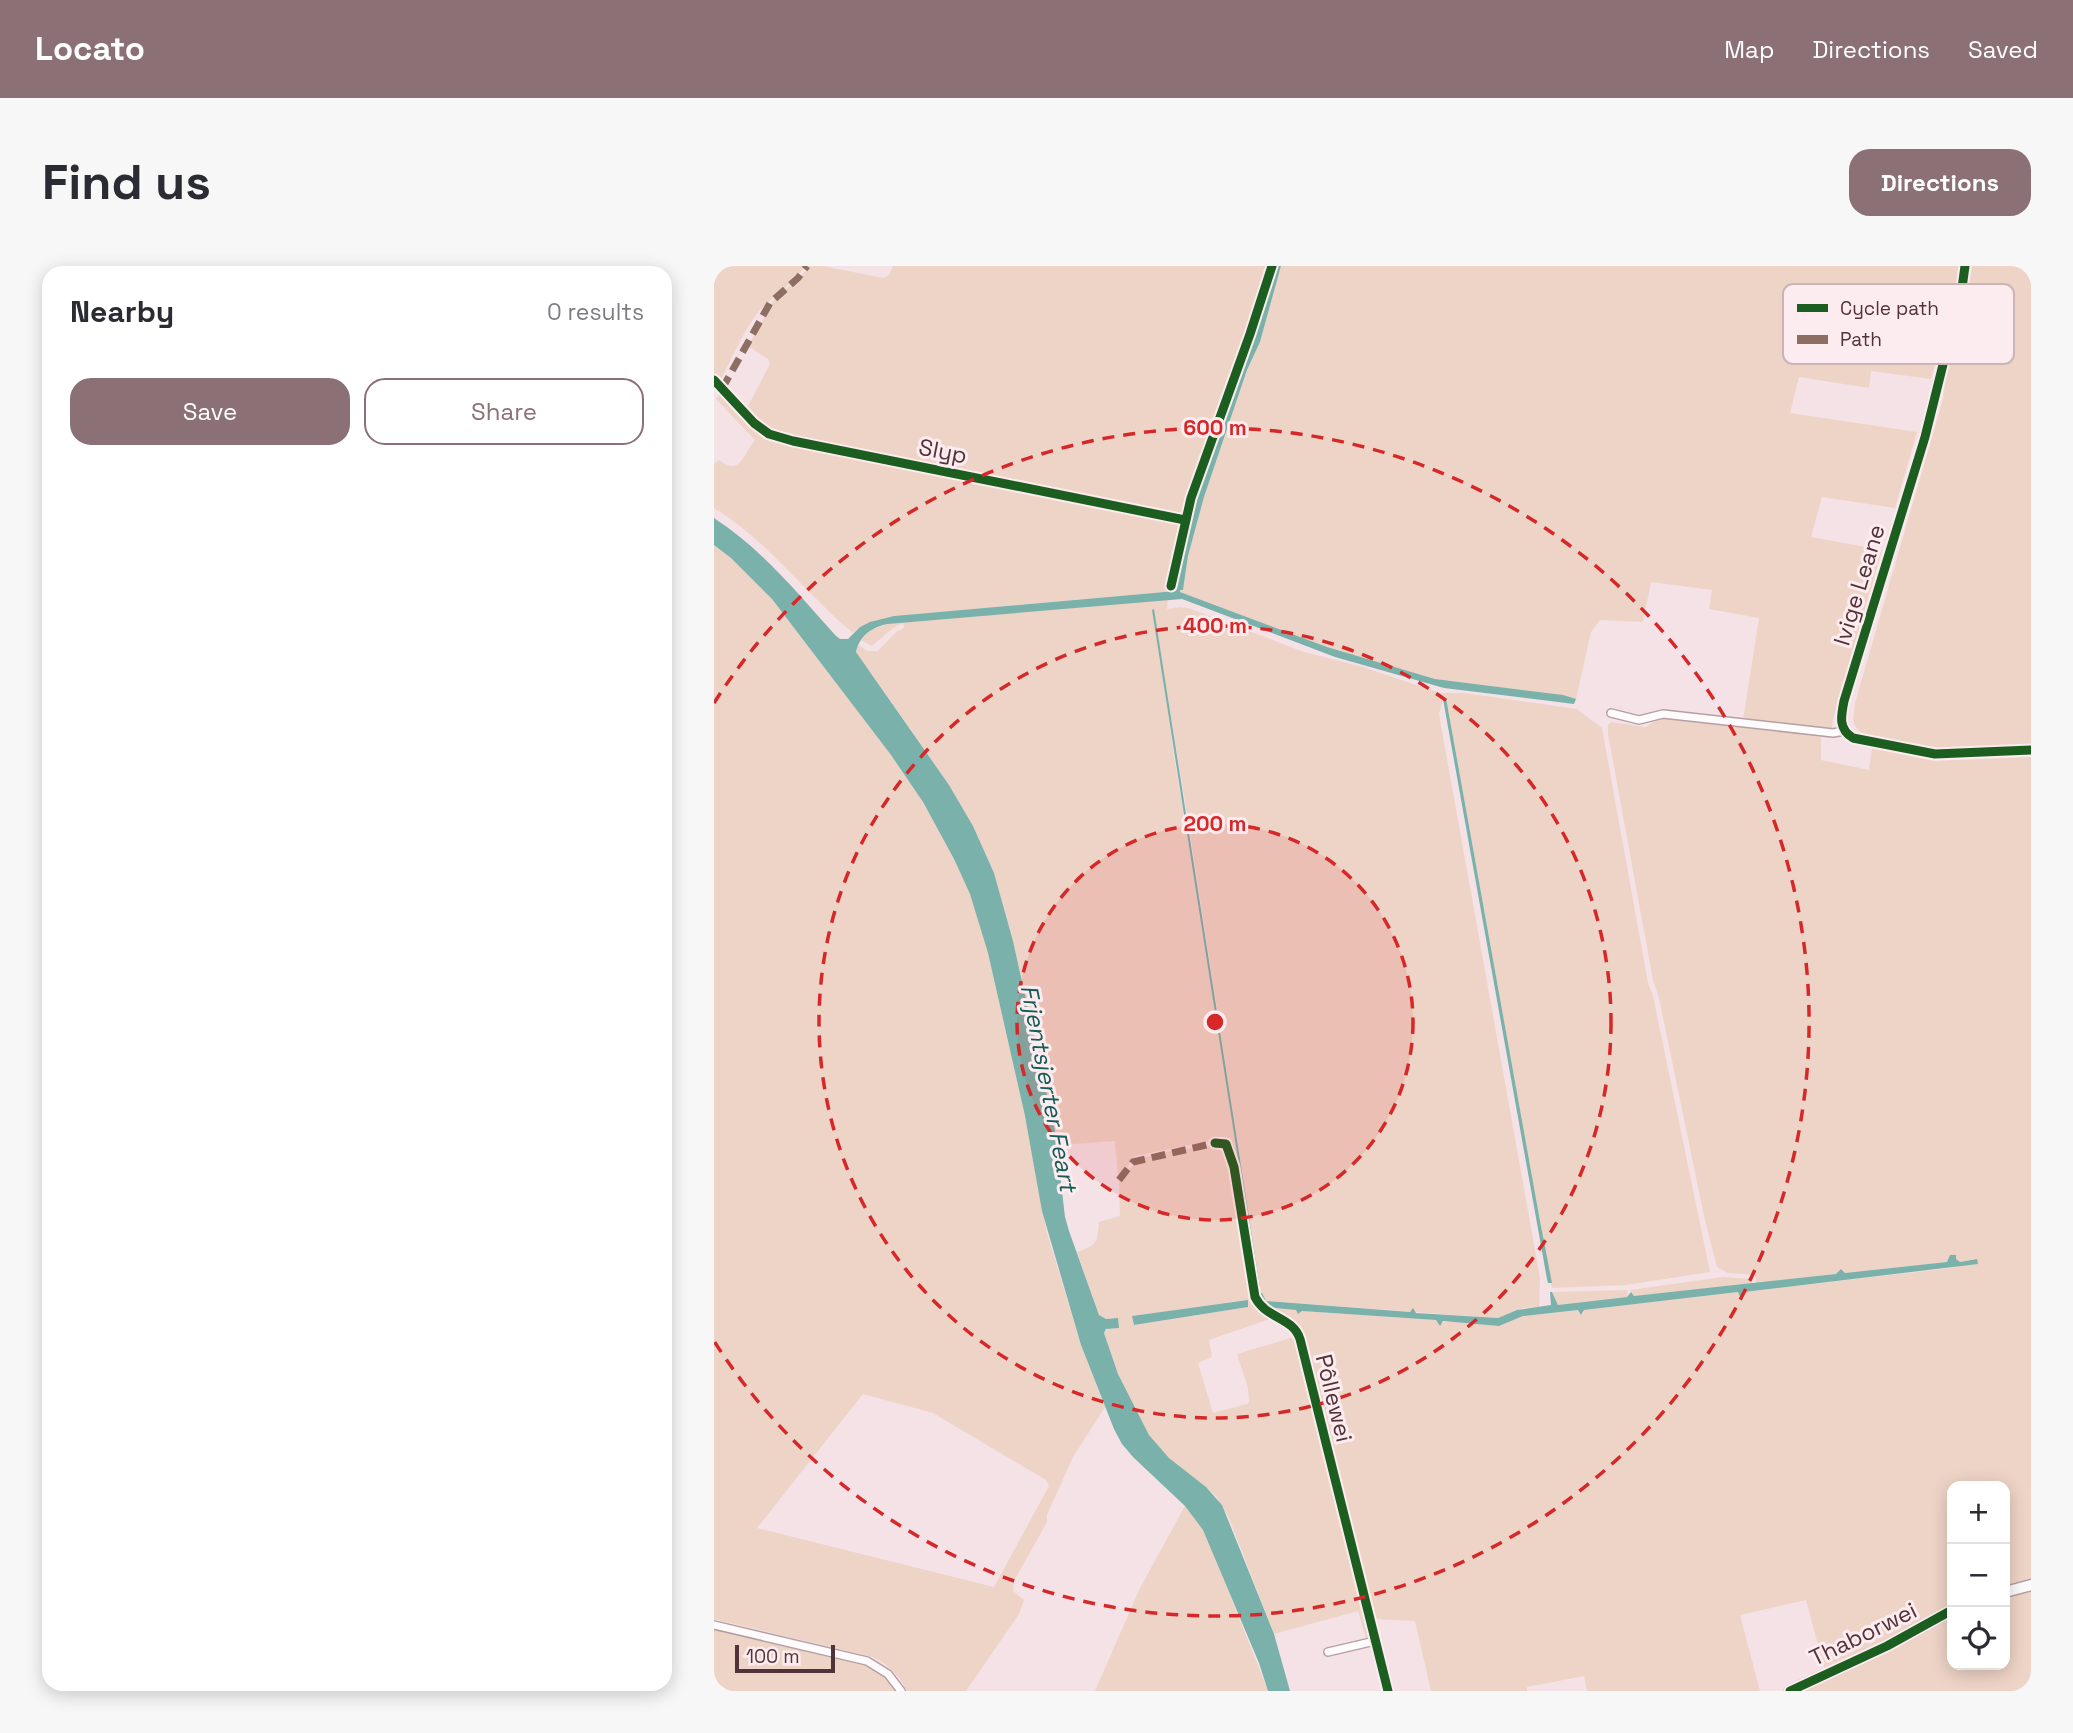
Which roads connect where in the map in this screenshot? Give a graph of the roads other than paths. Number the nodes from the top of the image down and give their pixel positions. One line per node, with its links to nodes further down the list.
1 (1272, 266): 5 (street, Slyp)
2 (1965, 266): 3 (street, Ivige Leane)
3 (1963, 284)
4 (1943, 364): 7 (street, Ivige Leane)
5 (714, 380)
6 (1611, 713): 7 (street)
7 (1844, 731): 8 (street)
8 (2031, 750)
9 (1215, 1143): 14 (street, Pôllewei)
10 (2031, 1585): 11 (street)
11 (2010, 1591)
12 (1947, 1613): 18 (street, Thaborwei)
13 (714, 1625): 16 (street)
14 (1375, 1641): 15 (street); 17 (street, Pôllewei)
15 (1328, 1652)
16 (901, 1691)
17 (1388, 1691)
18 (1790, 1691)

